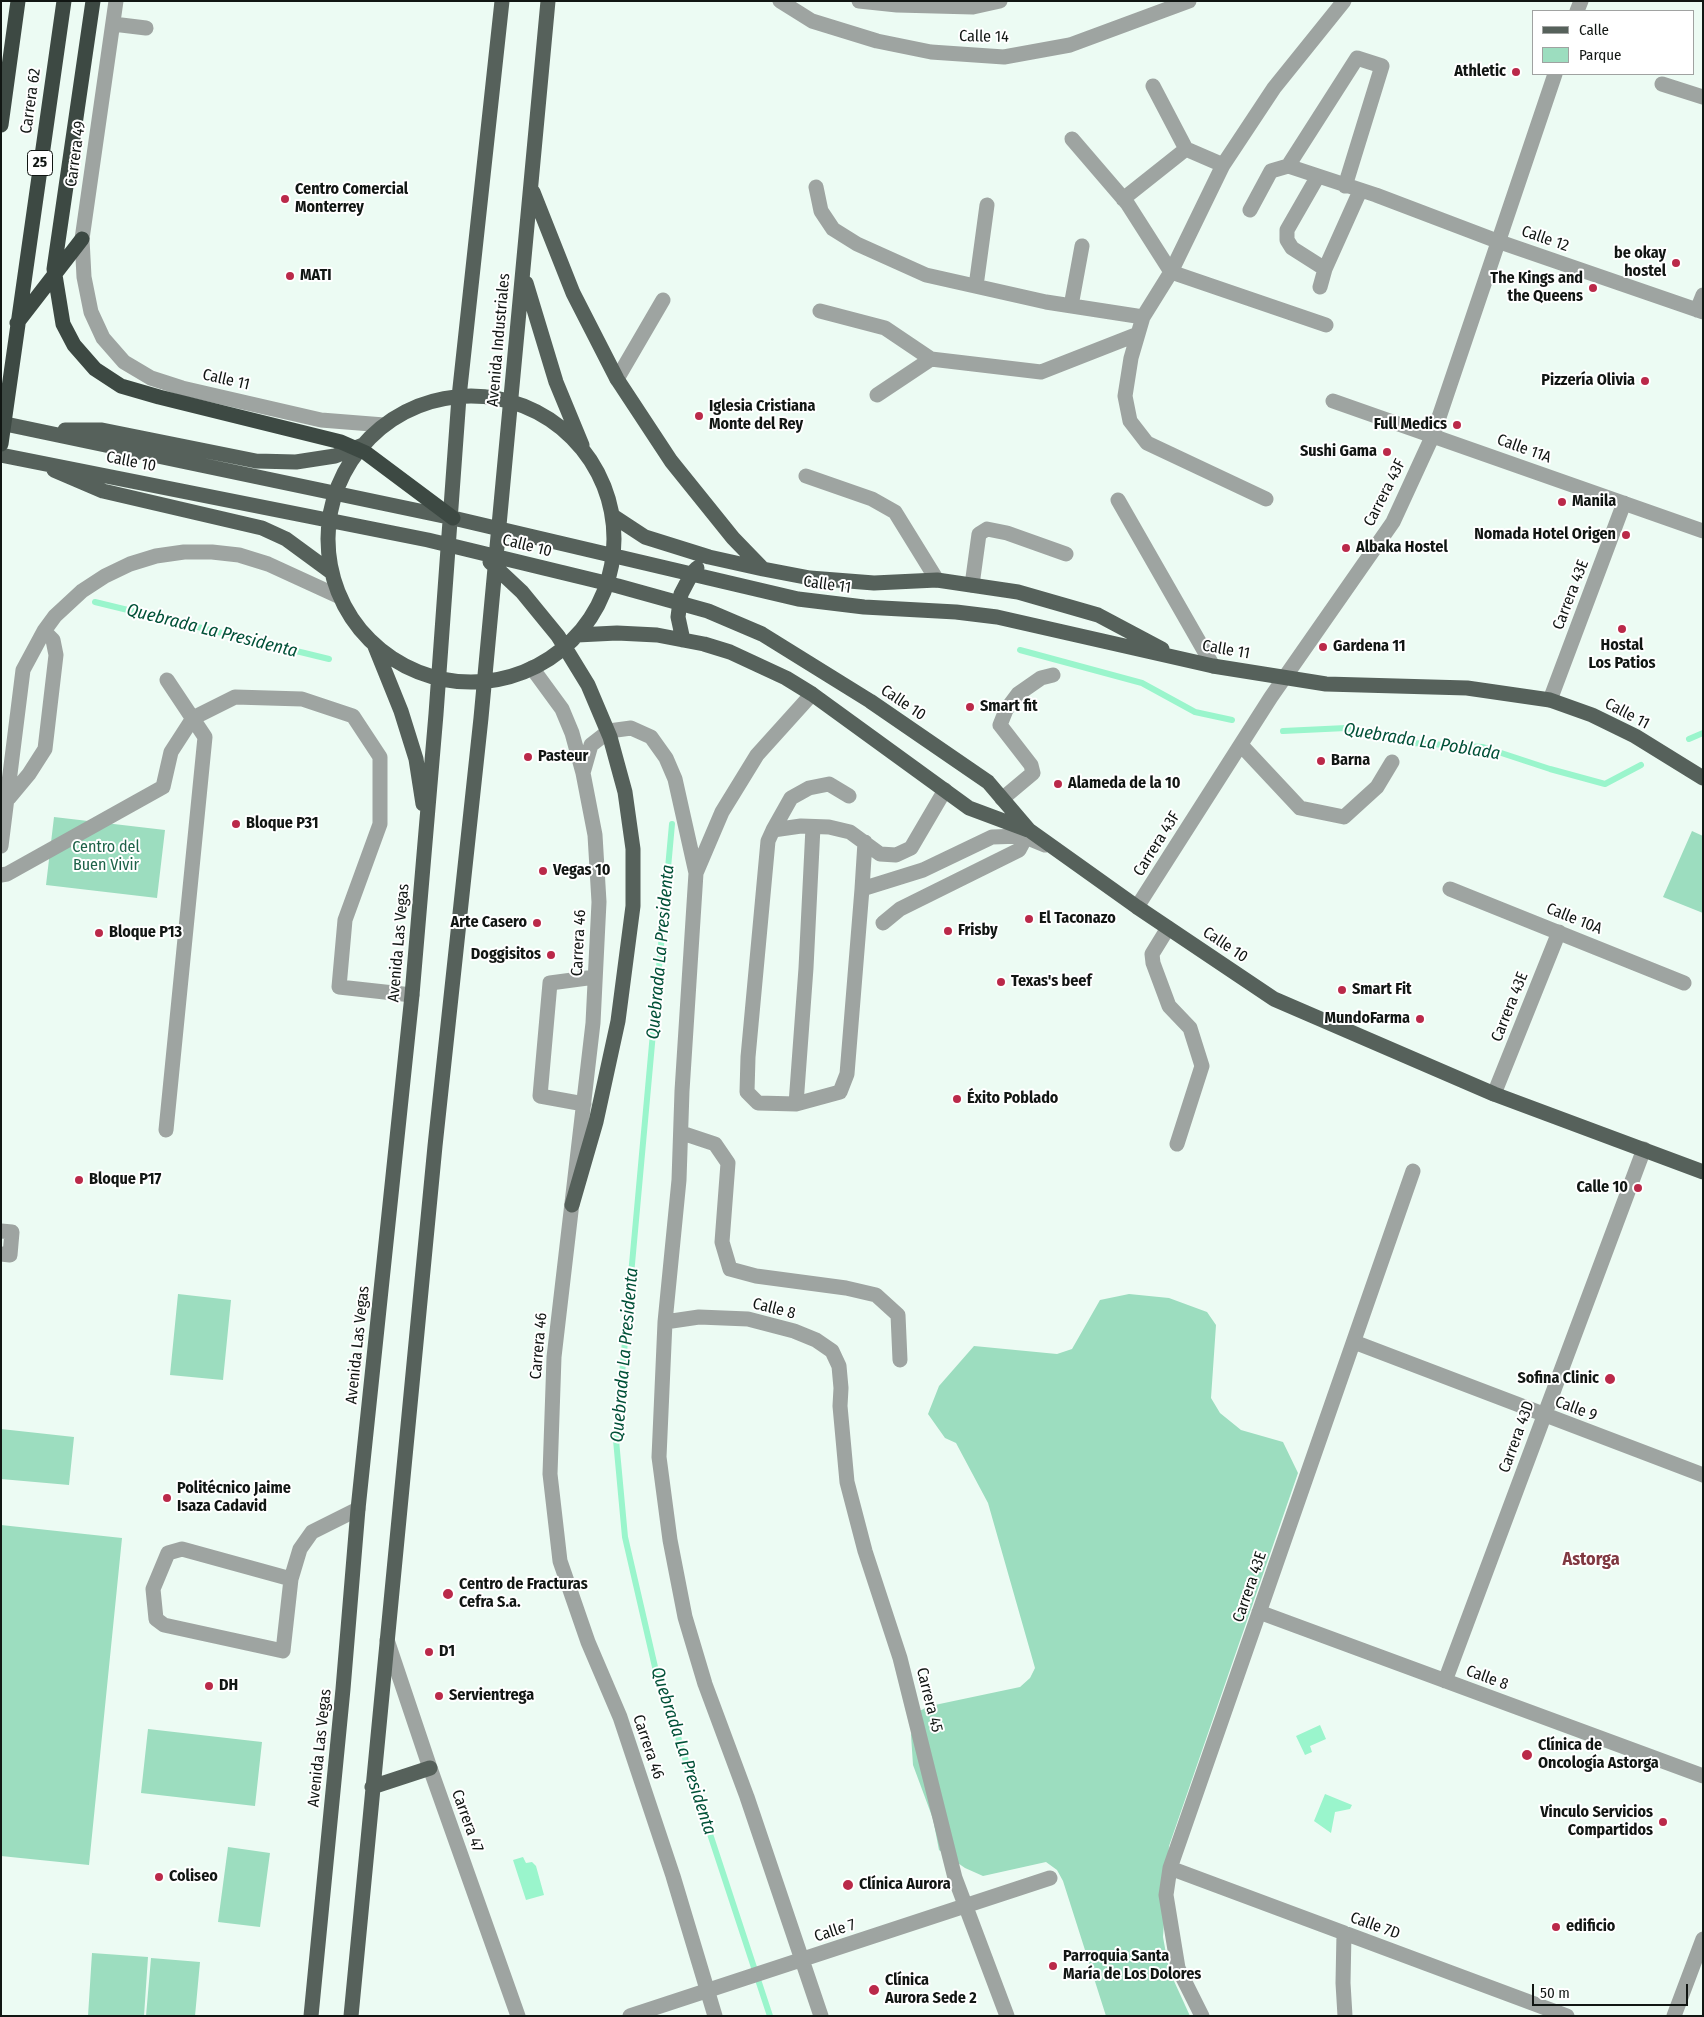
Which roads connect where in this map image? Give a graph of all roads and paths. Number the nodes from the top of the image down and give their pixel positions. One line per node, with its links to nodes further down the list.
1 (18, 1): 19 (highway, Carrera 62)
2 (64, 1): 47 (highway, Carrera 62 / 25)
3 (93, 1): 70 (highway)
4 (116, 1): 13 (street, Carrera 49)
5 (502, 1): 53 (main road, Avenida Industriales)
6 (548, 1): 26 (main road, Avenida Industriales)
7 (780, 1): 10 (street, Calle 14)
8 (859, 1): 12 (street, Calle 14)
9 (1000, 1): 12 (street, Calle 14)
10 (1189, 1)
11 (1344, 1): 22 (street)
12 (973, 4)
13 (113, 24): 14 (street); 32 (street, Carrera 49)
14 (146, 28)
15 (1554, 75): 33 (street, Carrera 43F)
16 (1662, 84): 18 (street)
17 (1153, 86): 21 (street)
18 (1703, 97)
19 (1, 125)
20 (1072, 139): 29 (street)
21 (1186, 150): 22 (street); 29 (street)
22 (1223, 165): 37 (street)
23 (1288, 166): 24 (street, Calle 12); 25 (street); 31 (street)
24 (1318, 176): 25 (street, Calle 12); 35 (street)
25 (1345, 186): 28 (street, Calle 12)
26 (531, 187): 36 (main road, Avenida Industriales); 51 (main road)
27 (816, 187): 38 (street)
28 (1360, 191): 33 (street, Calle 12); 35 (street)
29 (1123, 198): 37 (street)
30 (987, 206): 38 (street)
31 (1250, 210)
32 (82, 239): 45 (street, Carrera 49); 47 (highway)
33 (1497, 241): 44 (street, Calle 12); 59 (street, Carrera 43F)
34 (1082, 246): 42 (street)
35 (1325, 269): 39 (street)
36 (523, 272): 55 (main road, Avenida Industriales); 62 (main road)
37 (1171, 272): 46 (street); 48 (street)
38 (976, 286): 42 (street)
39 (1320, 287)
40 (1703, 295): 44 (street)
41 (663, 300): 51 (street)
42 (1071, 306): 46 (street)
43 (820, 311): 50 (street)
44 (1700, 311)
45 (91, 312): 57 (street, Calle 11)
46 (1144, 317): 49 (street)
47 (16, 324): 60 (highway, Carrera 62 / 25)
48 (1326, 325)
49 (1138, 334): 50 (street); 66 (street)
50 (931, 359): 52 (street)
51 (617, 379): 75 (main road)
52 (877, 395)
53 (459, 397): 55 (main road); 57 (main road); 89 (main road, Avenida Industriales)
54 (1333, 401): 59 (street, Calle 11A)
55 (511, 402): 62 (main road); 92 (main road, Avenida Industriales)
56 (1, 423): 58 (main road, Calle 10)
57 (384, 426): 61 (main road)
58 (38, 430): 61 (main road); 70 (main road, Calle 10)
59 (1433, 435): 68 (street, Calle 11A); 90 (street, Carrera 43F)
60 (1, 444)
61 (363, 446): 76 (main road)
62 (586, 453): 69 (main road)
63 (1, 455): 64 (main road, Calle 10)
64 (34, 461): 72 (main road, Calle 10); 76 (main road)
65 (806, 476): 77 (street)
66 (1266, 499)
67 (1118, 500): 86 (street)
68 (1624, 503): 71 (street, Calle 11A); 94 (street, Carrera 43E)
69 (613, 516): 74 (main road); 82 (main road)
70 (453, 518): 78 (main road, Calle 10)
71 (1703, 531)
72 (480, 552): 103 (main road, Calle 10); 130 (main road)
73 (1066, 554): 79 (street)
74 (709, 557): 75 (main road); 83 (main road)
75 (763, 570): 77 (main road)
76 (331, 572): 80 (main road)
77 (937, 580): 79 (main road)
78 (729, 584): 85 (main road, Calle 11)
79 (972, 585): 85 (main road)
80 (340, 597): 81 (street); 84 (main road)
81 (44, 631): 102 (street); 102 (street)
82 (577, 635): 83 (main road); 87 (main road)
83 (683, 640): 93 (main road)
84 (374, 644): 89 (main road); 104 (main road)
85 (1181, 659): 86 (main road, Calle 11)
86 (1213, 666): 90 (main road, Calle 11)
87 (532, 668): 92 (main road); 98 (street, Carrera 46)
88 (1052, 675): 103 (street)
89 (439, 678): 92 (main road); 104 (main road, Avenida Las Vegas)
90 (1283, 678): 94 (main road, Calle 11); 96 (street, Carrera 43F)
91 (167, 680): 95 (street)
92 (484, 681): 142 (main road)
93 (812, 694): 100 (main road); 110 (street)
94 (1550, 700): 99 (main road, Calle 11)
95 (193, 718): 111 (street); 120 (street); 124 (street)
96 (1241, 745): 97 (street); 114 (street, Carrera 43F)
97 (1392, 762)
98 (583, 772): 110 (street); 118 (street, Carrera 46)
99 (1703, 778)
100 (945, 790): 107 (main road); 108 (street)
101 (849, 796): 106 (street)
102 (9, 798): 109 (street)
103 (1002, 799): 107 (main road, Calle 10)
104 (427, 825): 120 (main road, Avenida Las Vegas)
105 (813, 827): 106 (street); 108 (street); 123 (street)
106 (773, 830): 123 (street)
107 (1027, 834): 112 (street); 114 (main road, Calle 10); 115 (street)
108 (865, 842): 112 (street)
109 (1, 846)
110 (696, 873): 125 (street)
111 (1, 875)
112 (862, 889): 123 (street)
113 (1450, 889): 117 (street, Calle 10A)
114 (1136, 907): 116 (main road, Calle 10)
115 (883, 924)
116 (1168, 928): 121 (main road, Calle 10); 126 (street)
117 (1558, 932): 119 (street, Calle 10A); 121 (street, Carrera 43E)
118 (595, 977): 122 (street, Carrera 46); 122 (street)
119 (1684, 982)
120 (412, 995): 139 (main road, Avenida Las Vegas)
121 (1494, 1094): 127 (main road, Calle 10)
122 (584, 1104): 130 (street, Carrera 46)
123 (796, 1104)
124 (166, 1130)
125 (682, 1134): 133 (street); 135 (street)
126 (1177, 1144)
127 (1644, 1149): 129 (main road, Calle 10); 137 (street, Carrera 43D)
128 (1413, 1172): 134 (street, Carrera 43E)
129 (1703, 1172)
130 (572, 1205): 153 (street, Carrera 46)
131 (1, 1231): 132 (street)
132 (1, 1254)
133 (665, 1322): 136 (street, Calle 8); 152 (street)
134 (1354, 1342): 137 (street, Calle 9); 141 (street, Carrera 43E)
135 (900, 1360)
136 (841, 1388): 149 (street, Carrera 45)
137 (1544, 1416): 138 (street, Calle 9); 143 (street, Carrera 43D)
138 (1703, 1475)
139 (358, 1509): 140 (street); 154 (main road, Avenida Las Vegas)
140 (292, 1579): 140 (street)
141 (1259, 1612): 143 (street, Calle 8); 147 (street, Carrera 43E)
142 (386, 1637): 144 (street, Carrera 47); 146 (main road)
143 (1445, 1681): 145 (street, Calle 8)
144 (430, 1768): 146 (main road); 156 (street, Carrera 47)
145 (1703, 1776)
146 (372, 1787): 155 (main road)
147 (1170, 1868): 150 (street, Calle 7D); 161 (street, Carrera 43E)
148 (1050, 1878): 149 (street, Calle 7)
149 (966, 1907): 152 (street, Calle 7); 160 (street, Carrera 45)
150 (1344, 1933): 162 (street); 163 (street, Calle 7D)
151 (1703, 1939): 164 (street)
152 (802, 1960): 153 (street, Calle 7); 159 (street)
153 (708, 1991): 157 (street, Calle 7); 158 (street, Carrera 46)
154 (310, 2016)
155 (350, 2016)
156 (518, 2016)
157 (630, 2016)
158 (715, 2016)
159 (821, 2016)
160 (1008, 2016)
161 (1202, 2016)
162 (1345, 2016)
163 (1567, 2016)
164 (1674, 2016)

